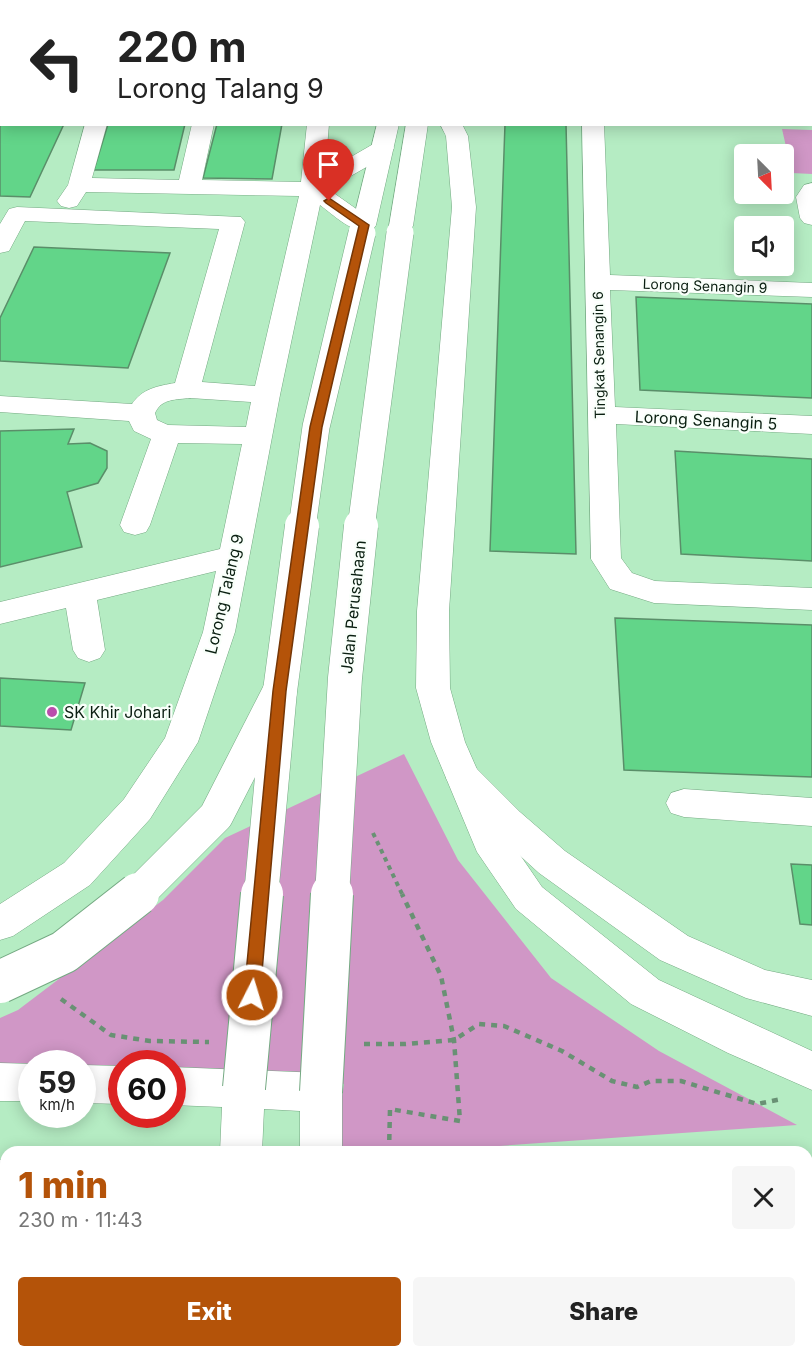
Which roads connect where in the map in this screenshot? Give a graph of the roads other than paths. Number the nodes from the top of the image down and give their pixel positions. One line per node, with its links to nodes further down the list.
1 (95, 126): 9 (main road)
2 (203, 126): 10 (main road)
3 (318, 126): 11 (main road, Lorong Talang 9)
4 (388, 126): 8 (main road)
5 (417, 126): 45 (main road, Jalan Perusahaan, bridge)
6 (452, 126): 34 (main road)
7 (593, 126): 17 (main road, Tingkat Senangin 6)
8 (384, 148): 11 (main road); 15 (main road)
9 (80, 185): 10 (main road); 13 (main road)
10 (189, 187): 11 (main road)
11 (312, 189): 15 (main road); 20 (main road, Lorong Talang 9)
12 (812, 190): 14 (main road)
13 (0, 205)
14 (812, 218)
15 (364, 225): 33 (main road, bridge)
16 (0, 246): 19 (main road)
17 (597, 282): 18 (main road, Lorong Senangin 9); 23 (main road, Tingkat Senangin 6)
18 (812, 290)
19 (186, 391): 20 (main road); 22 (main road)
20 (266, 395): 26 (main road, Lorong Talang 9)
21 (0, 404): 22 (main road)
22 (141, 412): 25 (main road)
23 (600, 415): 24 (main road, Lorong Senangin 5); 30 (main road, Tingkat Senangin 6)
24 (812, 425)
25 (167, 434): 26 (main road); 27 (main road)
26 (259, 436): 28 (main road, Lorong Talang 9)
27 (135, 525)
28 (234, 556): 29 (main road); 37 (main road, Lorong Talang 9)
29 (80, 594): 31 (main road); 32 (main road)
30 (812, 599)
31 (0, 613)
32 (89, 650)
33 (280, 691): 38 (main road, bridge); 44 (main road, bridge)
34 (464, 778): 39 (main road); 42 (main road)
35 (684, 803): 36 (main road)
36 (812, 812)
37 (0, 924)
38 (0, 982)
39 (812, 999)
40 (0, 1082): 41 (main road)
41 (18, 1082)
42 (801, 1084)
43 (186, 1086): 44 (main road)
44 (244, 1088): 45 (main road); 46 (main road)
45 (321, 1092): 47 (main road, Jalan Perusahaan)
46 (241, 1146)
47 (321, 1146)

